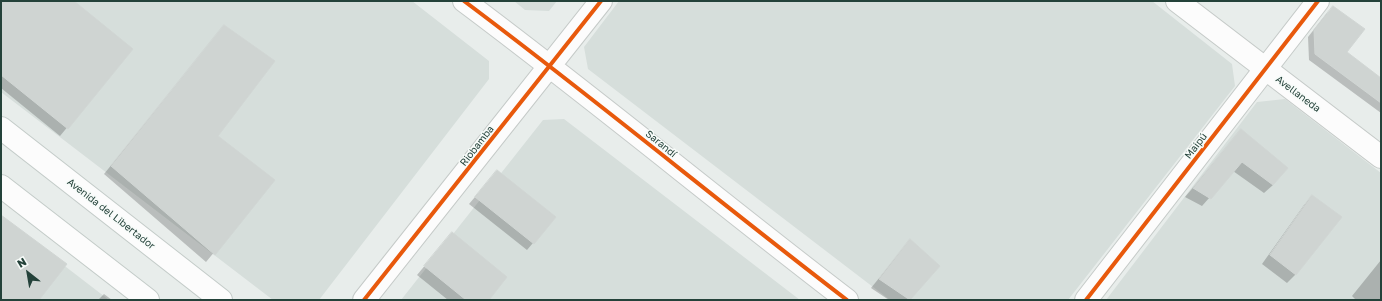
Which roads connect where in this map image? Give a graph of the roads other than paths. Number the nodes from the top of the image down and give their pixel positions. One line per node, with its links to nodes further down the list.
1 (464, 1): 5 (street, Sarandí)
2 (601, 1): 5 (street, Riobamba)
3 (1177, 1): 6 (street, Avellaneda)
4 (1318, 1): 6 (street, Maipú)
5 (550, 66): 12 (street, Riobamba); 13 (street, Sarandí)
6 (1266, 69): 8 (street, Avellaneda); 14 (street, Maipú)
7 (1, 128): 11 (street, Avenida del Libertador)
8 (1381, 157)
9 (1, 186): 10 (street)
10 (148, 300)
11 (221, 300)
12 (364, 300)
13 (847, 300)
14 (1086, 300)

